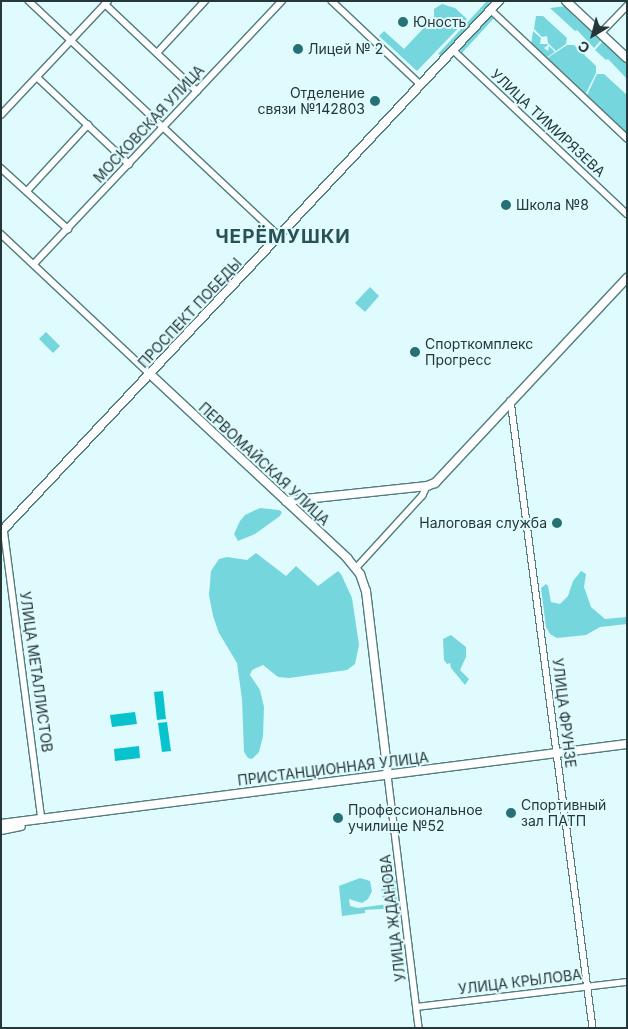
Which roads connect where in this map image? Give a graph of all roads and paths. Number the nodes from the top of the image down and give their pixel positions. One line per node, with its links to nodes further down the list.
1 (29, 1): 11 (street)
2 (205, 1): 13 (street)
3 (282, 1): 17 (street, МОСКОВСКАЯ УЛИЦА)
4 (332, 1): 16 (street)
5 (498, 1): 9 (main road, ПРОСПЕКТ ПОБЕДЫ)
6 (566, 1): 10 (main road)
7 (107, 3): 11 (street); 13 (street)
8 (627, 6): 10 (street)
9 (493, 12): 12 (main road, ПРОСПЕКТ ПОБЕДЫ); 22 (street)
10 (600, 34): 14 (main road)
11 (71, 41): 15 (street); 21 (street)
12 (453, 50): 16 (main road, ПРОСПЕКТ ПОБЕДЫ); 26 (street, УЛИЦА ТИМИРЯЗЕВА)
13 (157, 53): 17 (street)
14 (627, 58)
15 (37, 77): 18 (street); 20 (street)
16 (420, 85): 29 (main road, ПРОСПЕКТ ПОБЕДЫ)
17 (197, 91): 21 (street, МОСКОВСКАЯ УЛИЦА)
18 (4, 108): 19 (street)
19 (1, 115)
20 (88, 126): 23 (street); 25 (street)
21 (163, 128): 23 (street, МОСКОВСКАЯ УЛИЦА); 29 (street)
22 (627, 138)
23 (129, 164): 27 (street, МОСКОВСКАЯ УЛИЦА)
24 (1, 168): 25 (street)
25 (27, 191): 27 (street)
26 (627, 214)
27 (68, 229): 30 (street, МОСКОВСКАЯ УЛИЦА)
28 (1, 234): 30 (street, ПЕРВОМАЙСКАЯ УЛИЦА)
29 (279, 236): 32 (main road, ПРОСПЕКТ ПОБЕДЫ)
30 (34, 264): 32 (street, ПЕРВОМАЙСКАЯ УЛИЦА)
31 (627, 278): 33 (main road)
32 (150, 374): 35 (main road, ПЕРВОМАЙСКАЯ УЛИЦА); 36 (main road, ПРОСПЕКТ ПОБЕДЫ)
33 (511, 401): 34 (main road); 39 (street, УЛИЦА ФРУНЗЕ)
34 (427, 486): 35 (main road); 37 (street)
35 (286, 501): 37 (main road, ПЕРВОМАЙСКАЯ УЛИЦА)
36 (3, 530): 41 (street, УЛИЦА МЕТАЛЛИСТОВ)
37 (356, 568): 40 (main road, ПЕРВОМАЙСКАЯ УЛИЦА)
38 (627, 744): 39 (main road, ПРИСТАНЦИОННАЯ УЛИЦА)
39 (556, 753): 40 (main road, ПРИСТАНЦИОННАЯ УЛИЦА); 45 (street, УЛИЦА ФРУНЗЕ)
40 (388, 775): 41 (main road, ПРИСТАНЦИОННАЯ УЛИЦА); 46 (street, УЛИЦА ЖДАНОВА)
41 (42, 820): 42 (main road, ПРИСТАНЦИОННАЯ УЛИЦА); 43 (main road, ПРИСТАНЦИОННАЯ УЛИЦА)
42 (1, 824)
43 (1, 830)
44 (627, 982): 45 (street, УЛИЦА КРЫЛОВА)
45 (588, 987): 46 (street, УЛИЦА КРЫЛОВА); 48 (street, УЛИЦА ФРУНЗЕ)
46 (417, 1007): 47 (street, УЛИЦА ЖДАНОВА)
47 (419, 1028)
48 (593, 1028)

